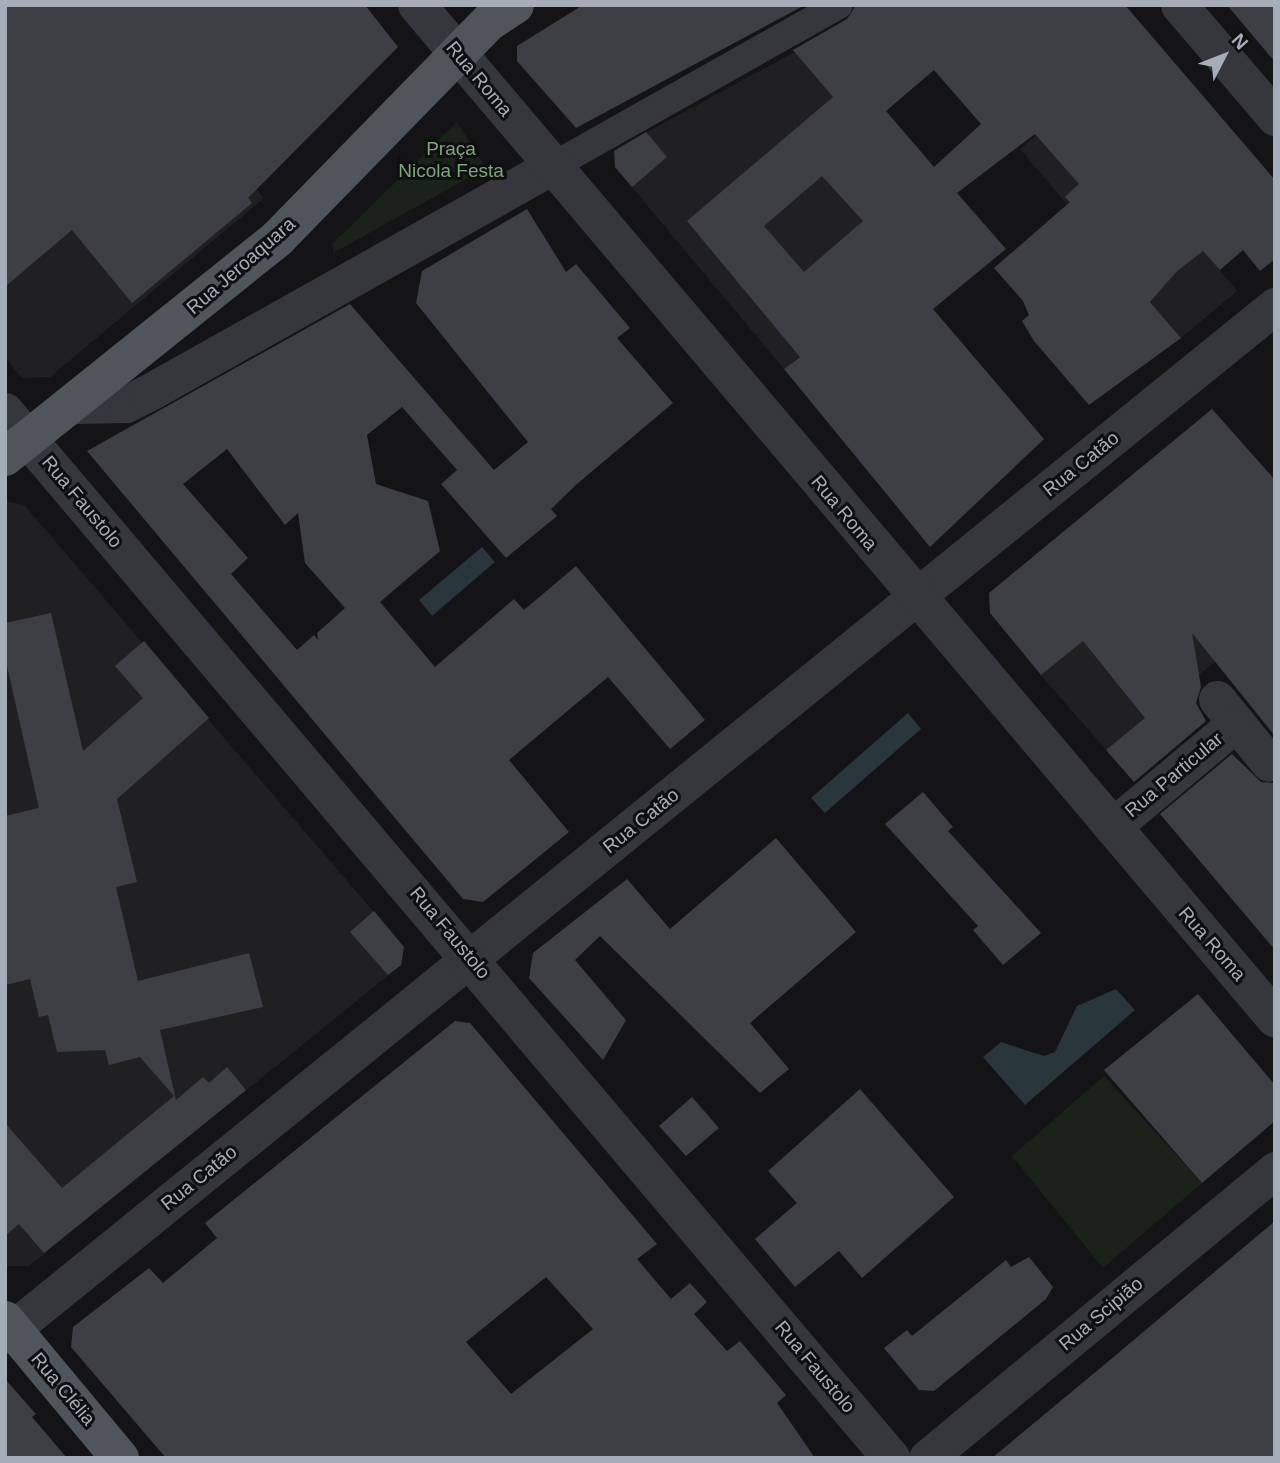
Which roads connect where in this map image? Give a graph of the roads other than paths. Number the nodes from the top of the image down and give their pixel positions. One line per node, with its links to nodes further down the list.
1 (416, 5): 5 (street, Rua Roma)
2 (515, 5): 5 (main road, Rua Jeroaquara)
3 (839, 5): 7 (street)
4 (1179, 5): 6 (street)
5 (457, 54): 7 (street, Rua Roma); 9 (main road, Rua Jeroaquara)
6 (1275, 117)
7 (553, 166): 9 (street); 12 (street, Rua Roma)
8 (1275, 306): 12 (street, Rua Catão)
9 (77, 405): 11 (main road, Rua Jeroaquara)
10 (5, 412): 11 (street, Rua Faustolo)
11 (18, 450): 15 (street, Rua Faustolo)
12 (916, 598): 14 (street, Rua Roma); 15 (street, Rua Catão)
13 (1269, 763): 14 (street, Rua Particular)
14 (1112, 827): 16 (street, Rua Roma)
15 (471, 958): 18 (street, Rua Catão); 20 (street, Rua Faustolo)
16 (1275, 1018)
17 (1275, 1170): 21 (street, Rua Scipião)
18 (8, 1328): 19 (main road, Rua Clélia)
19 (120, 1458)
20 (891, 1458)
21 (927, 1458)

